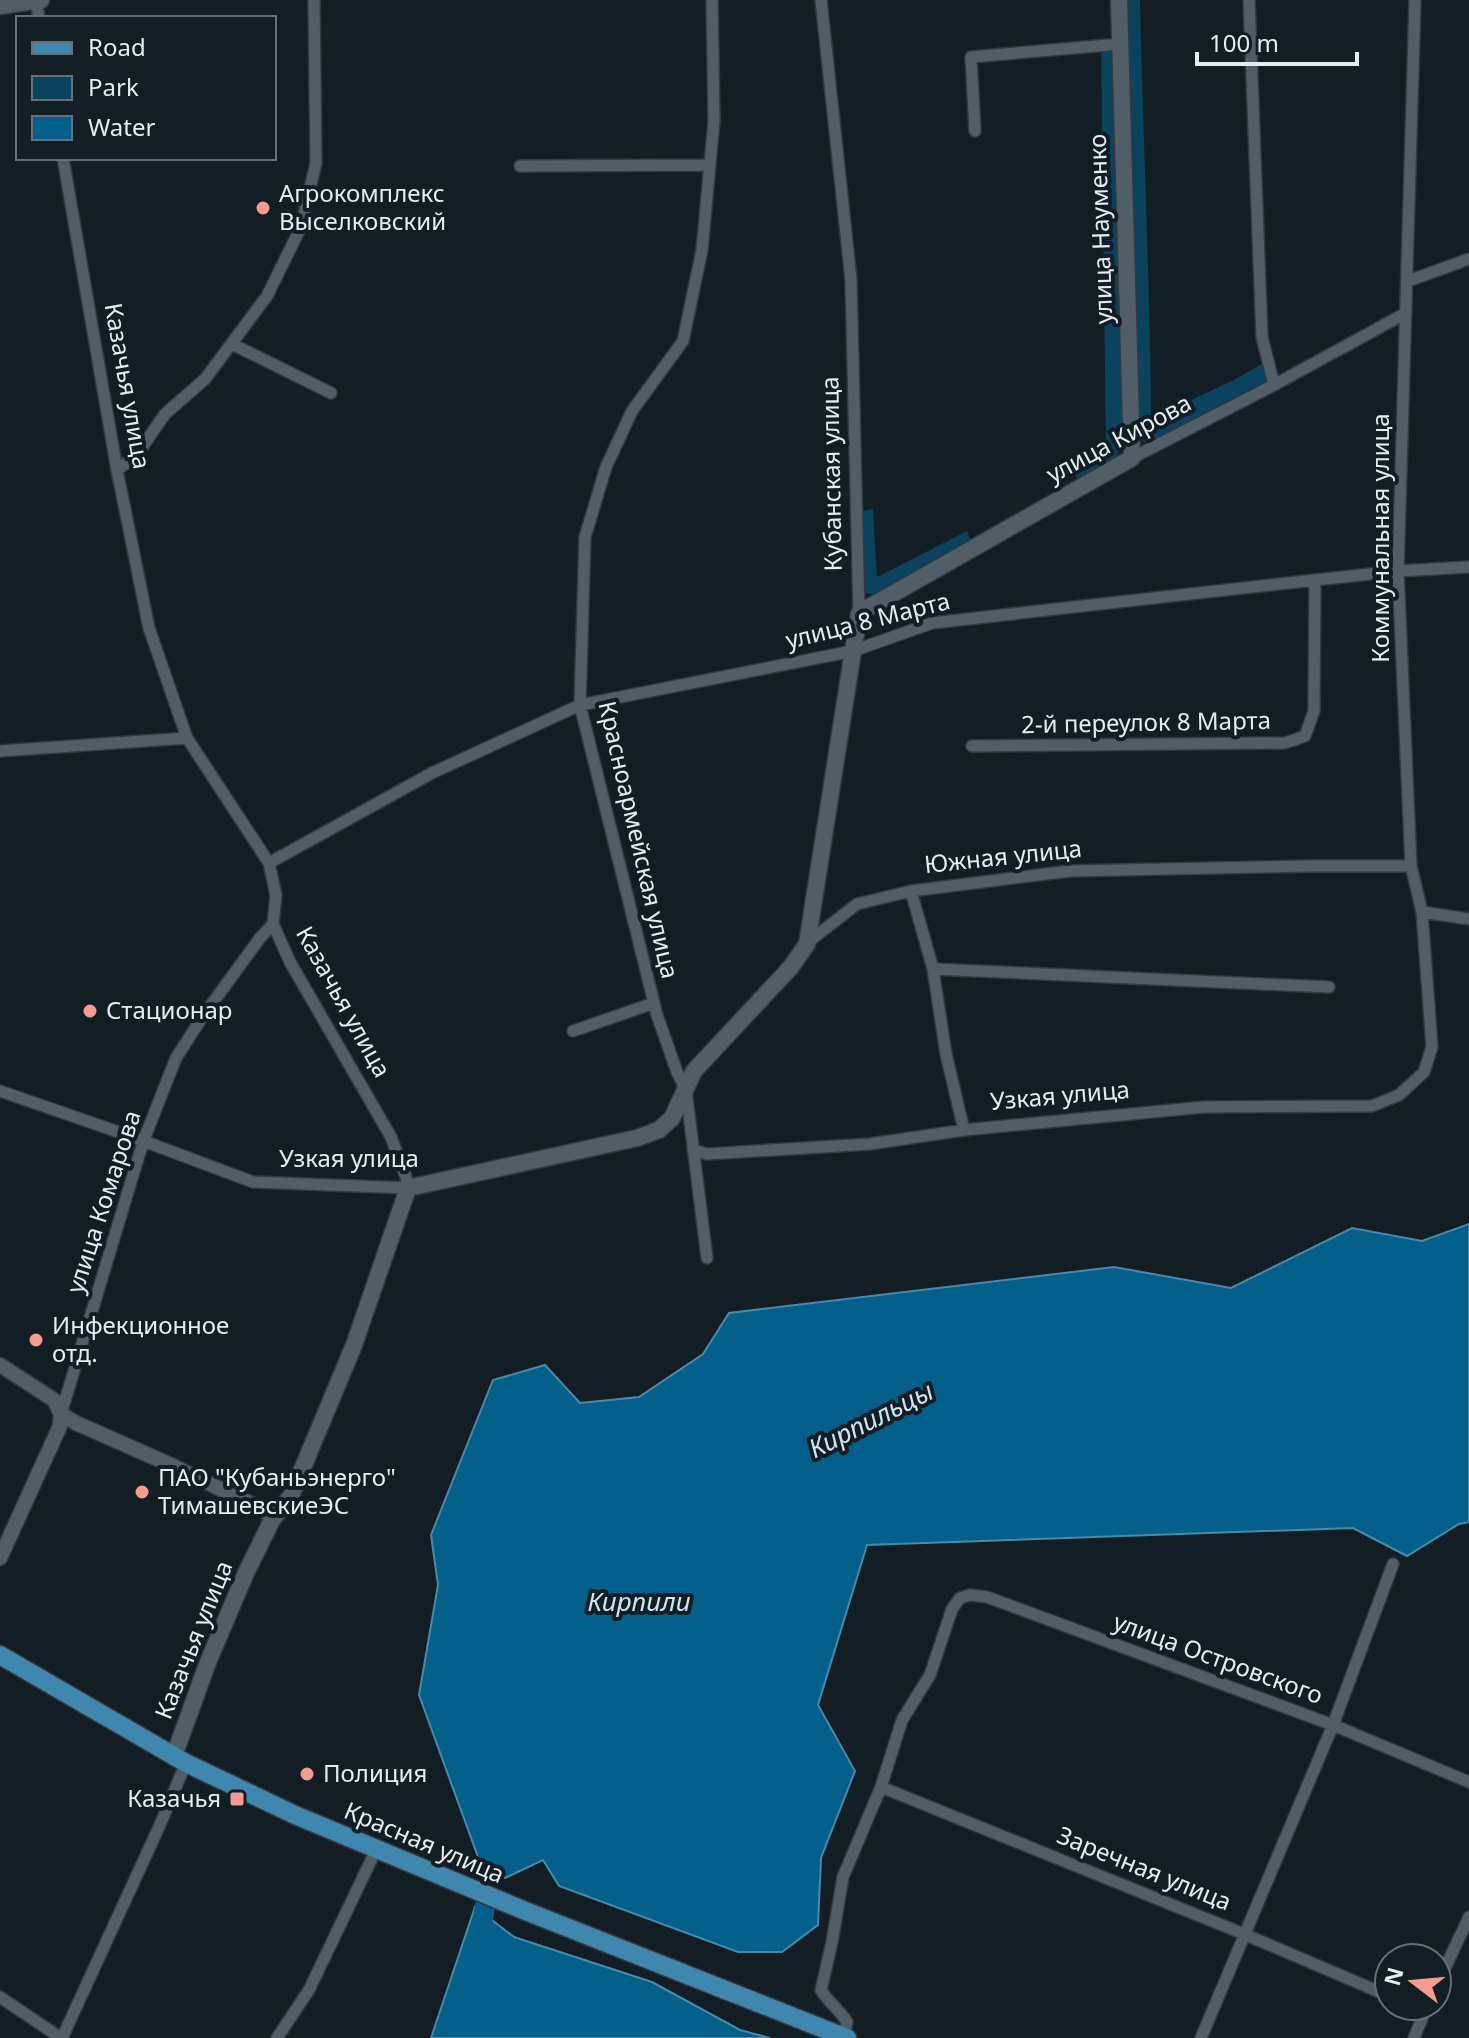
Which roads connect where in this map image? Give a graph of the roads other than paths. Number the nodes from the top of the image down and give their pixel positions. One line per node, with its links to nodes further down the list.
1 (38, 0): 8 (main road)
2 (314, 0): 17 (street)
3 (712, 0): 12 (street, Красноармейская улица)
4 (821, 0): 25 (street, Кубанская улица)
5 (1119, 0): 9 (main road, улица Науменко)
6 (1249, 0): 18 (street)
7 (1415, 0): 15 (street, Коммунальная улица)
8 (0, 6)
9 (1120, 44): 10 (street); 20 (main road, улица Науменко)
10 (975, 131)
11 (63, 160): 21 (street, Казачья улица)
12 (710, 165): 13 (street); 27 (street, Красноармейская улица)
13 (520, 166)
14 (1469, 259): 15 (street)
15 (1408, 281): 16 (street, Коммунальная улица)
16 (1406, 313): 18 (street, улица Кирова); 23 (street, Коммунальная улица)
17 (232, 344): 19 (street); 21 (street)
18 (1274, 385): 20 (street, улица Кирова)
19 (331, 393)
20 (1132, 458): 25 (main road, улица Кирова)
21 (117, 470): 28 (street, Казачья улица)
22 (1469, 567): 23 (street, улица 8 Марта)
23 (1398, 571): 24 (street, улица 8 Марта); 32 (street, Коммунальная улица)
24 (1315, 580): 26 (street, улица 8 Марта); 29 (street, 2-й переулок 8 Марта)
25 (859, 613): 26 (main road, Кубанская улица)
26 (853, 651): 27 (street, улица 8 Марта); 37 (main road, Кубанская улица)
27 (580, 705): 31 (street, улица 8 Марта); 40 (street, Красноармейская улица)
28 (187, 738): 30 (street); 31 (street, Казачья улица)
29 (972, 746)
30 (0, 751)
31 (269, 863): 36 (street, Казачья улица)
32 (1411, 866): 33 (street, Южная улица); 34 (street, Коммунальная улица)
33 (911, 891): 37 (street, Южная улица); 38 (street)
34 (1422, 912): 35 (street); 42 (street, Коммунальная улица)
35 (1469, 919)
36 (273, 924): 46 (street, улица Комарова); 48 (street, Казачья улица)
37 (807, 944): 43 (main road, Южная улица)
38 (933, 969): 39 (street); 45 (street)
39 (1329, 987)
40 (654, 1003): 41 (street); 43 (street, Красноармейская улица)
41 (573, 1031)
42 (1424, 1072): 45 (street, Узкая улица)
43 (686, 1090): 47 (street, Красноармейская улица); 48 (main road, Узкая улица)
44 (0, 1091): 46 (street, Узкая улица)
45 (964, 1130): 47 (street, Узкая улица)
46 (143, 1142): 48 (street, Узкая улица); 51 (street, улица Комарова)
47 (693, 1150): 49 (street, Красноармейская улица)
48 (408, 1188): 52 (main road, Казачья улица)
49 (707, 1258)
50 (0, 1365): 51 (street)
51 (61, 1414): 52 (street); 53 (street, улица Комарова)
52 (272, 1520): 57 (main road, Казачья улица)
53 (0, 1558)
54 (1393, 1564): 56 (street)
55 (0, 1655): 57 (main road, Красная улица)
56 (1333, 1725): 58 (street, улица Островского); 59 (street, улица Островского); 62 (street)
57 (180, 1760): 60 (main road, Красная улица); 66 (street, Казачья улица)
58 (1469, 1782)
59 (881, 1787): 62 (street, Заречная улица); 68 (street)
60 (376, 1850): 67 (street); 68 (main road, Красная улица)
61 (1469, 1917): 63 (street)
62 (1244, 1934): 64 (street, Заречная улица); 69 (street)
63 (1453, 1951)
64 (1373, 1989)
65 (0, 1997): 66 (street)
66 (61, 2038)
67 (277, 2038)
68 (846, 2038)
69 (1201, 2038)

